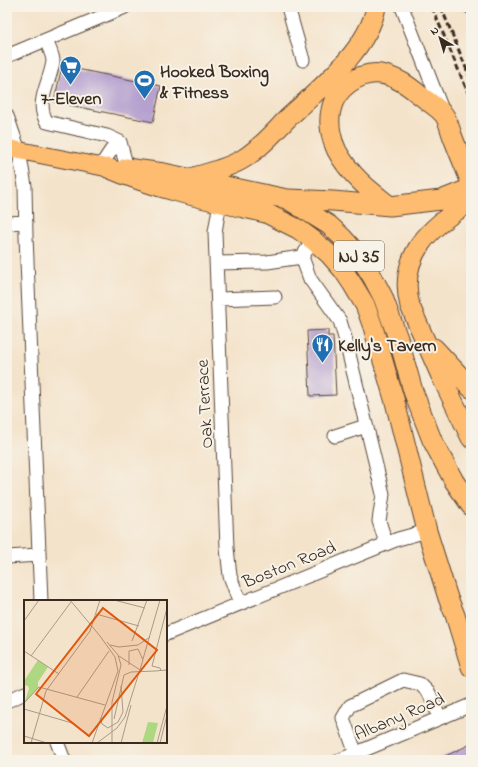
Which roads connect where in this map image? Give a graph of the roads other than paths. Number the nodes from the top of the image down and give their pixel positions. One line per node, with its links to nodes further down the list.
1 (125, 7): 5 (street)
2 (288, 7): 7 (street)
3 (376, 7): 14 (highway)
4 (402, 7): 8 (street)
5 (46, 40): 6 (street); 10 (street)
6 (7, 56)
7 (303, 60)
8 (444, 115): 15 (highway); 20 (highway)
9 (7, 116): 11 (street)
10 (120, 142): 12 (street); 13 (street)
11 (13, 149): 12 (main road, NJ 35); 22 (street)
12 (104, 168): 13 (highway, NJ 35); 18 (highway, NJ 35)
13 (127, 168): 14 (highway, NJ 35)
14 (191, 178): 17 (highway, NJ 35)
15 (471, 183)
16 (471, 188): 20 (highway)
17 (287, 199): 20 (highway); 33 (highway, NJ 35)
18 (220, 202): 23 (highway, NJ 35); 25 (street, Oak Terrace)
19 (471, 202): 28 (highway)
20 (390, 206)
21 (7, 222): 22 (street)
22 (26, 222): 36 (street)
23 (313, 240): 24 (street); 34 (highway, NJ 35)
24 (302, 257): 25 (street); 30 (street)
25 (217, 263): 27 (street, Oak Terrace)
26 (275, 297): 27 (street)
27 (218, 299): 39 (street, Oak Terrace)
28 (424, 337): 29 (highway); 32 (highway)
29 (471, 388)
30 (366, 426): 31 (street); 35 (street)
31 (335, 436)
32 (471, 438)
33 (471, 506)
34 (428, 531): 35 (street, Boston Road); 40 (highway, NJ 35)
35 (386, 543): 39 (street, Boston Road)
36 (39, 554): 37 (street); 38 (street)
37 (7, 557)
38 (41, 600)
39 (240, 603): 42 (street, Boston Road)
40 (455, 615): 41 (highway); 43 (highway, NJ 35)
41 (471, 631)
42 (167, 634)
43 (471, 667)
44 (24, 693): 45 (street)
45 (7, 701)
46 (471, 705): 47 (street, Albany Road)
47 (440, 718): 49 (street, Albany Road); 49 (street)
48 (57, 743): 50 (street)
49 (356, 754): 51 (street, Albany Road)
50 (64, 760)
51 (340, 760)

